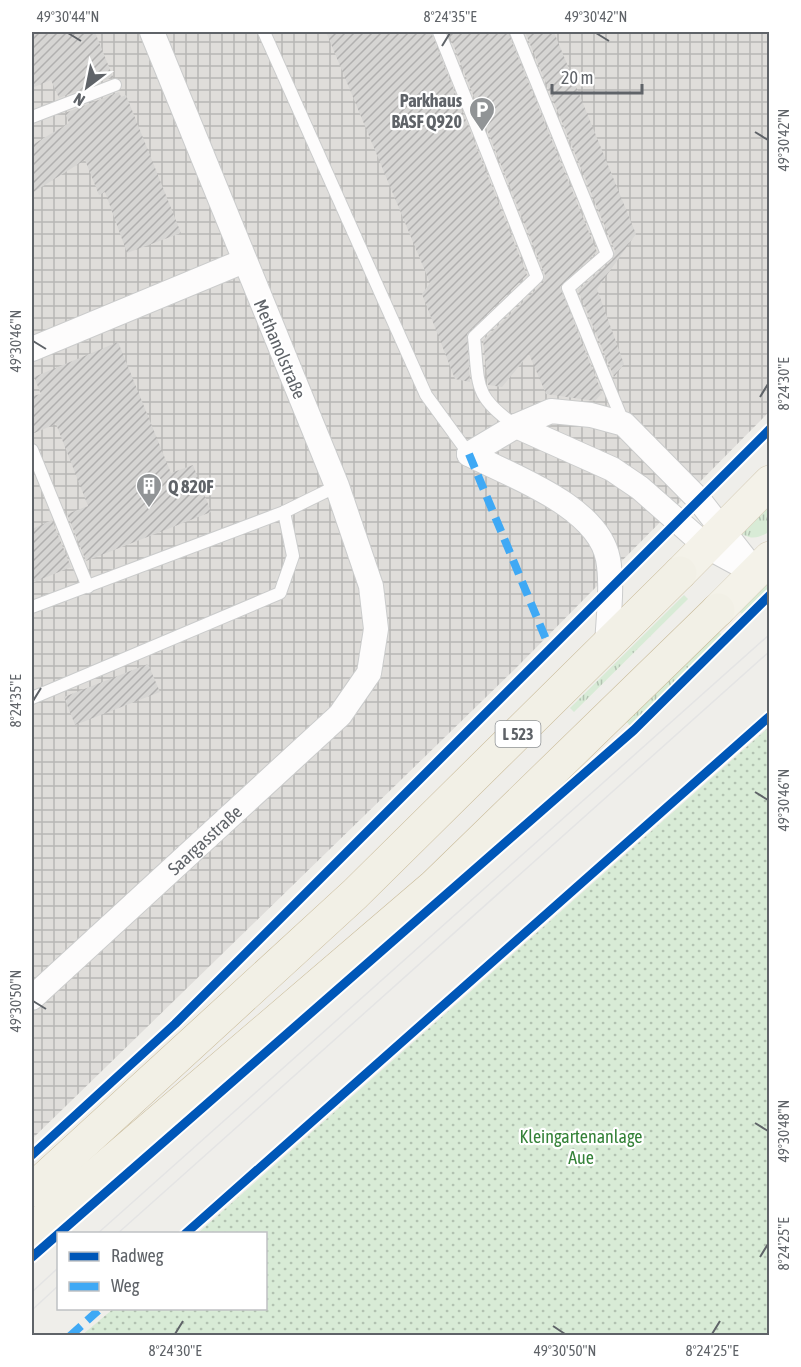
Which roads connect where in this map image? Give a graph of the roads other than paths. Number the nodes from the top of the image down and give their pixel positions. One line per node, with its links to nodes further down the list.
1 (152, 32): 7 (street, Methanolstraße)
2 (264, 32): 12 (lane)
3 (439, 32): 10 (lane)
4 (516, 32): 9 (lane)
5 (115, 85): 6 (lane)
6 (32, 117)
7 (244, 261): 8 (street); 14 (street, Methanolstraße)
8 (32, 349)
9 (624, 424): 10 (street); 16 (street)
10 (516, 426): 12 (street); 16 (street)
11 (32, 450): 19 (lane)
12 (469, 454): 22 (street)
13 (770, 482): 16 (main road, L 523)
14 (337, 486): 15 (lane); 23 (street, Methanolstraße)
15 (284, 512): 19 (lane); 24 (lane)
16 (715, 537): 17 (street); 18 (main road, L 523)
17 (763, 565): 21 (main road, L 523)
18 (680, 573): 22 (highway, L 523)
19 (88, 587): 20 (lane)
20 (32, 607)
21 (718, 610): 27 (highway, L 523)
22 (607, 647): 26 (highway, L 523)
23 (369, 673): 25 (street, Saargasstraße)
24 (32, 698)
25 (32, 998)
26 (32, 1190)
27 (32, 1230)

